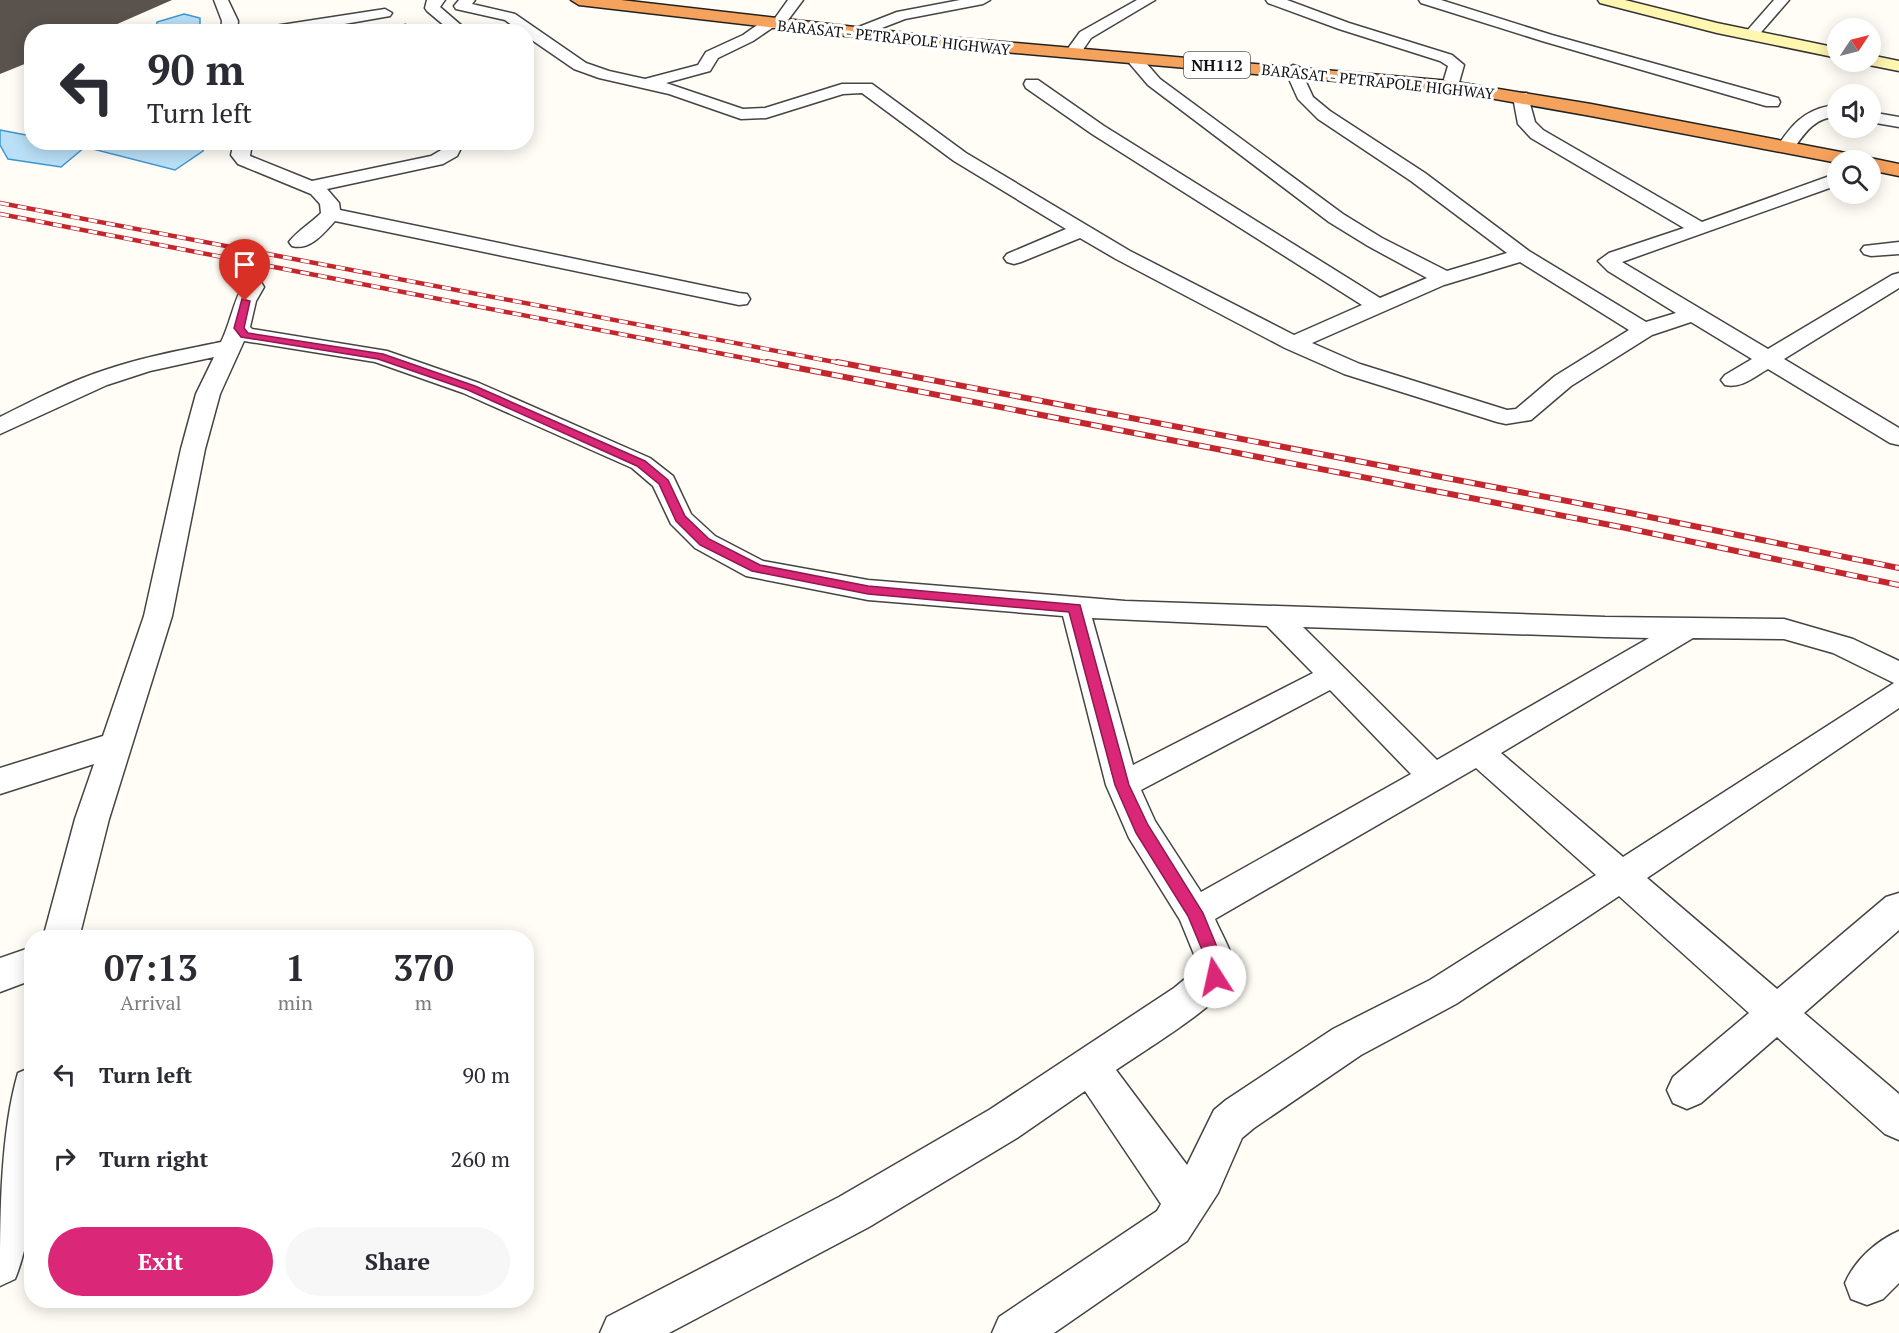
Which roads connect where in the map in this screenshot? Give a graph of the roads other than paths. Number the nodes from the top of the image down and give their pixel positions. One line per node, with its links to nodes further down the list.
1 (221, 0): 13 (street)
2 (438, 0): 15 (street)
3 (468, 0): 16 (street)
4 (579, 0): 17 (highway, BARASAT - PETRAPOLE HIGHWAY / NH112)
5 (796, 0): 17 (street)
6 (983, 0): 18 (street)
7 (1148, 0): 22 (street)
8 (1274, 0): 29 (street)
9 (1427, 0): 31 (street)
10 (1606, 0): 20 (main road)
11 (1782, 0): 20 (street)
12 (384, 13): 14 (street)
13 (230, 24)
14 (317, 24)
15 (452, 24)
16 (520, 24)
17 (773, 24): 18 (highway, BARASAT - PETRAPOLE HIGHWAY / NH112); 27 (street)
18 (856, 33): 22 (highway, BARASAT - PETRAPOLE HIGHWAY / NH112)
19 (534, 34): 27 (street)
20 (1751, 35): 21 (main road)
21 (1827, 51)
22 (1072, 54): 23 (highway, BARASAT - PETRAPOLE HIGHWAY / NH112)
23 (1133, 58): 26 (highway, BARASAT - PETRAPOLE HIGHWAY / NH112); 51 (street)
24 (1881, 62): 25 (main road)
25 (1899, 66)
26 (1293, 70): 29 (highway, BARASAT - PETRAPOLE HIGHWAY / NH112); 49 (street)
27 (646, 83): 45 (street)
28 (1032, 84): 55 (street)
29 (1450, 86): 30 (highway, BARASAT - PETRAPOLE HIGHWAY / NH112)
30 (1521, 97): 35 (highway, BARASAT - PETRAPOLE HIGHWAY / NH112); 44 (street)
31 (1772, 102)
32 (1827, 112): 35 (street)
33 (1881, 119): 34 (street)
34 (1899, 122)
35 (1786, 147): 38 (highway, BARASAT - PETRAPOLE HIGHWAY / NH112)
36 (241, 150): 42 (street)
37 (452, 150): 42 (street)
38 (1827, 155)
39 (1881, 167): 40 (highway)
40 (1899, 170)
41 (1827, 182): 44 (street)
42 (311, 187): 43 (street)
43 (331, 214): 46 (street); 54 (street)
44 (1700, 229): 56 (street)
45 (1081, 230): 50 (street); 59 (street)
46 (299, 242)
47 (1899, 248): 48 (street)
48 (1871, 250)
49 (1522, 255): 51 (street); 57 (street)
50 (1014, 258)
51 (1444, 279): 55 (street)
52 (1899, 279): 60 (street)
53 (253, 287): 58 (street)
54 (739, 299)
55 (1378, 306): 59 (street)
56 (1694, 314): 57 (street); 60 (street)
57 (1644, 330): 59 (street)
58 (234, 338): 64 (street); 66 (street); 72 (street)
59 (1293, 343)
60 (1767, 359): 61 (street); 63 (street)
61 (1733, 380)
62 (1899, 411): 63 (street)
63 (1876, 425): 65 (street)
64 (0, 427)
65 (1899, 438)
66 (1075, 608): 67 (street); 76 (street)
67 (1276, 616): 68 (street); 70 (street)
68 (1688, 628): 69 (street); 73 (street)
69 (1899, 674)
70 (1334, 675): 74 (street); 76 (street)
71 (1899, 693): 77 (street)
72 (117, 744): 75 (street); 80 (street)
73 (1478, 751): 74 (street); 77 (street)
74 (1434, 777): 79 (street)
75 (0, 781)
76 (1122, 785): 79 (street)
77 (1621, 877): 83 (street); 88 (street)
78 (1899, 908): 83 (street)
79 (1195, 913): 84 (street)
80 (63, 930)
81 (24, 966): 82 (street)
82 (0, 975)
83 (1776, 1013): 85 (street); 86 (street)
84 (1090, 1066): 88 (street); 92 (street)
85 (1688, 1090)
86 (1899, 1120)
87 (24, 1130): 90 (street)
88 (1183, 1208): 93 (street)
89 (1899, 1253): 91 (street)
90 (0, 1264)
91 (1867, 1283)
92 (623, 1333)
93 (1015, 1333)

